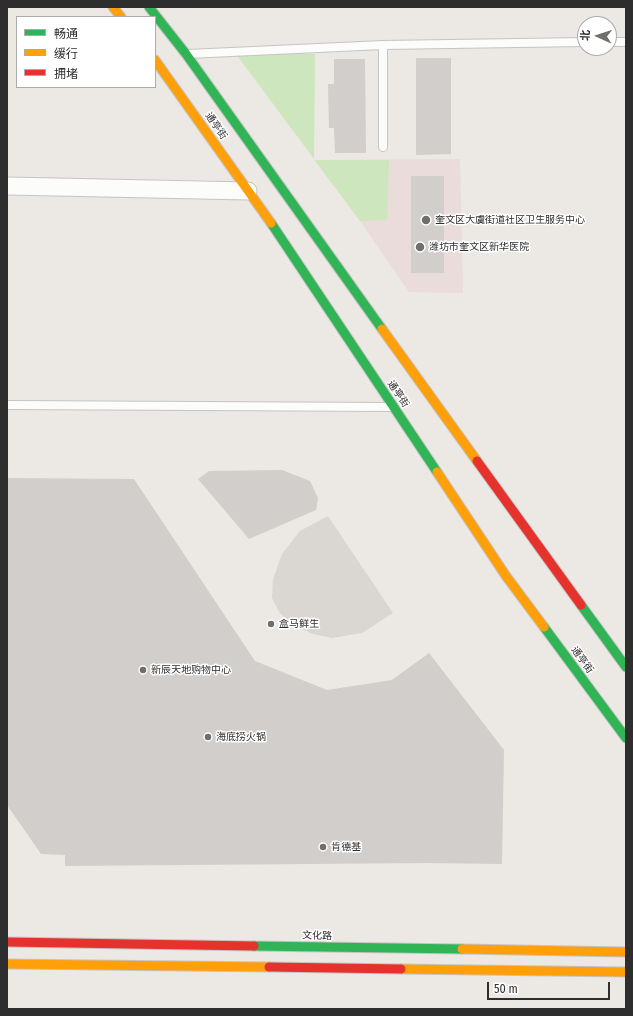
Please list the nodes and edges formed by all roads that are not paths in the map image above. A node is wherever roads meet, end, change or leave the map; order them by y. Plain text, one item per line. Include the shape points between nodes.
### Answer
1 (113, 7) edge
2 (149, 7) edge
3 (120, 16) edge
4 (577, 42) edge
5 (383, 45) junction
6 (186, 54) junction
7 (156, 61) edge
8 (383, 147) dead end
9 (7, 186) edge
10 (248, 191) junction
11 (7, 405) edge
12 (393, 407) junction
13 (626, 667) edge
14 (626, 738) edge
15 (7, 942) edge
16 (626, 952) edge
17 (7, 964) edge
18 (626, 972) edge

1 - 3 street
2 - 6 street, 通亭街
4 - 5 lane
5 - 6 lane
5 - 8 lane
6 - 13 street, 通亭街
7 - 10 street, 通亭街
9 - 10 street
10 - 12 street, 通亭街
11 - 12 lane
12 - 14 street, 通亭街 via 506,576
15 - 16 street, 文化路
17 - 18 street

